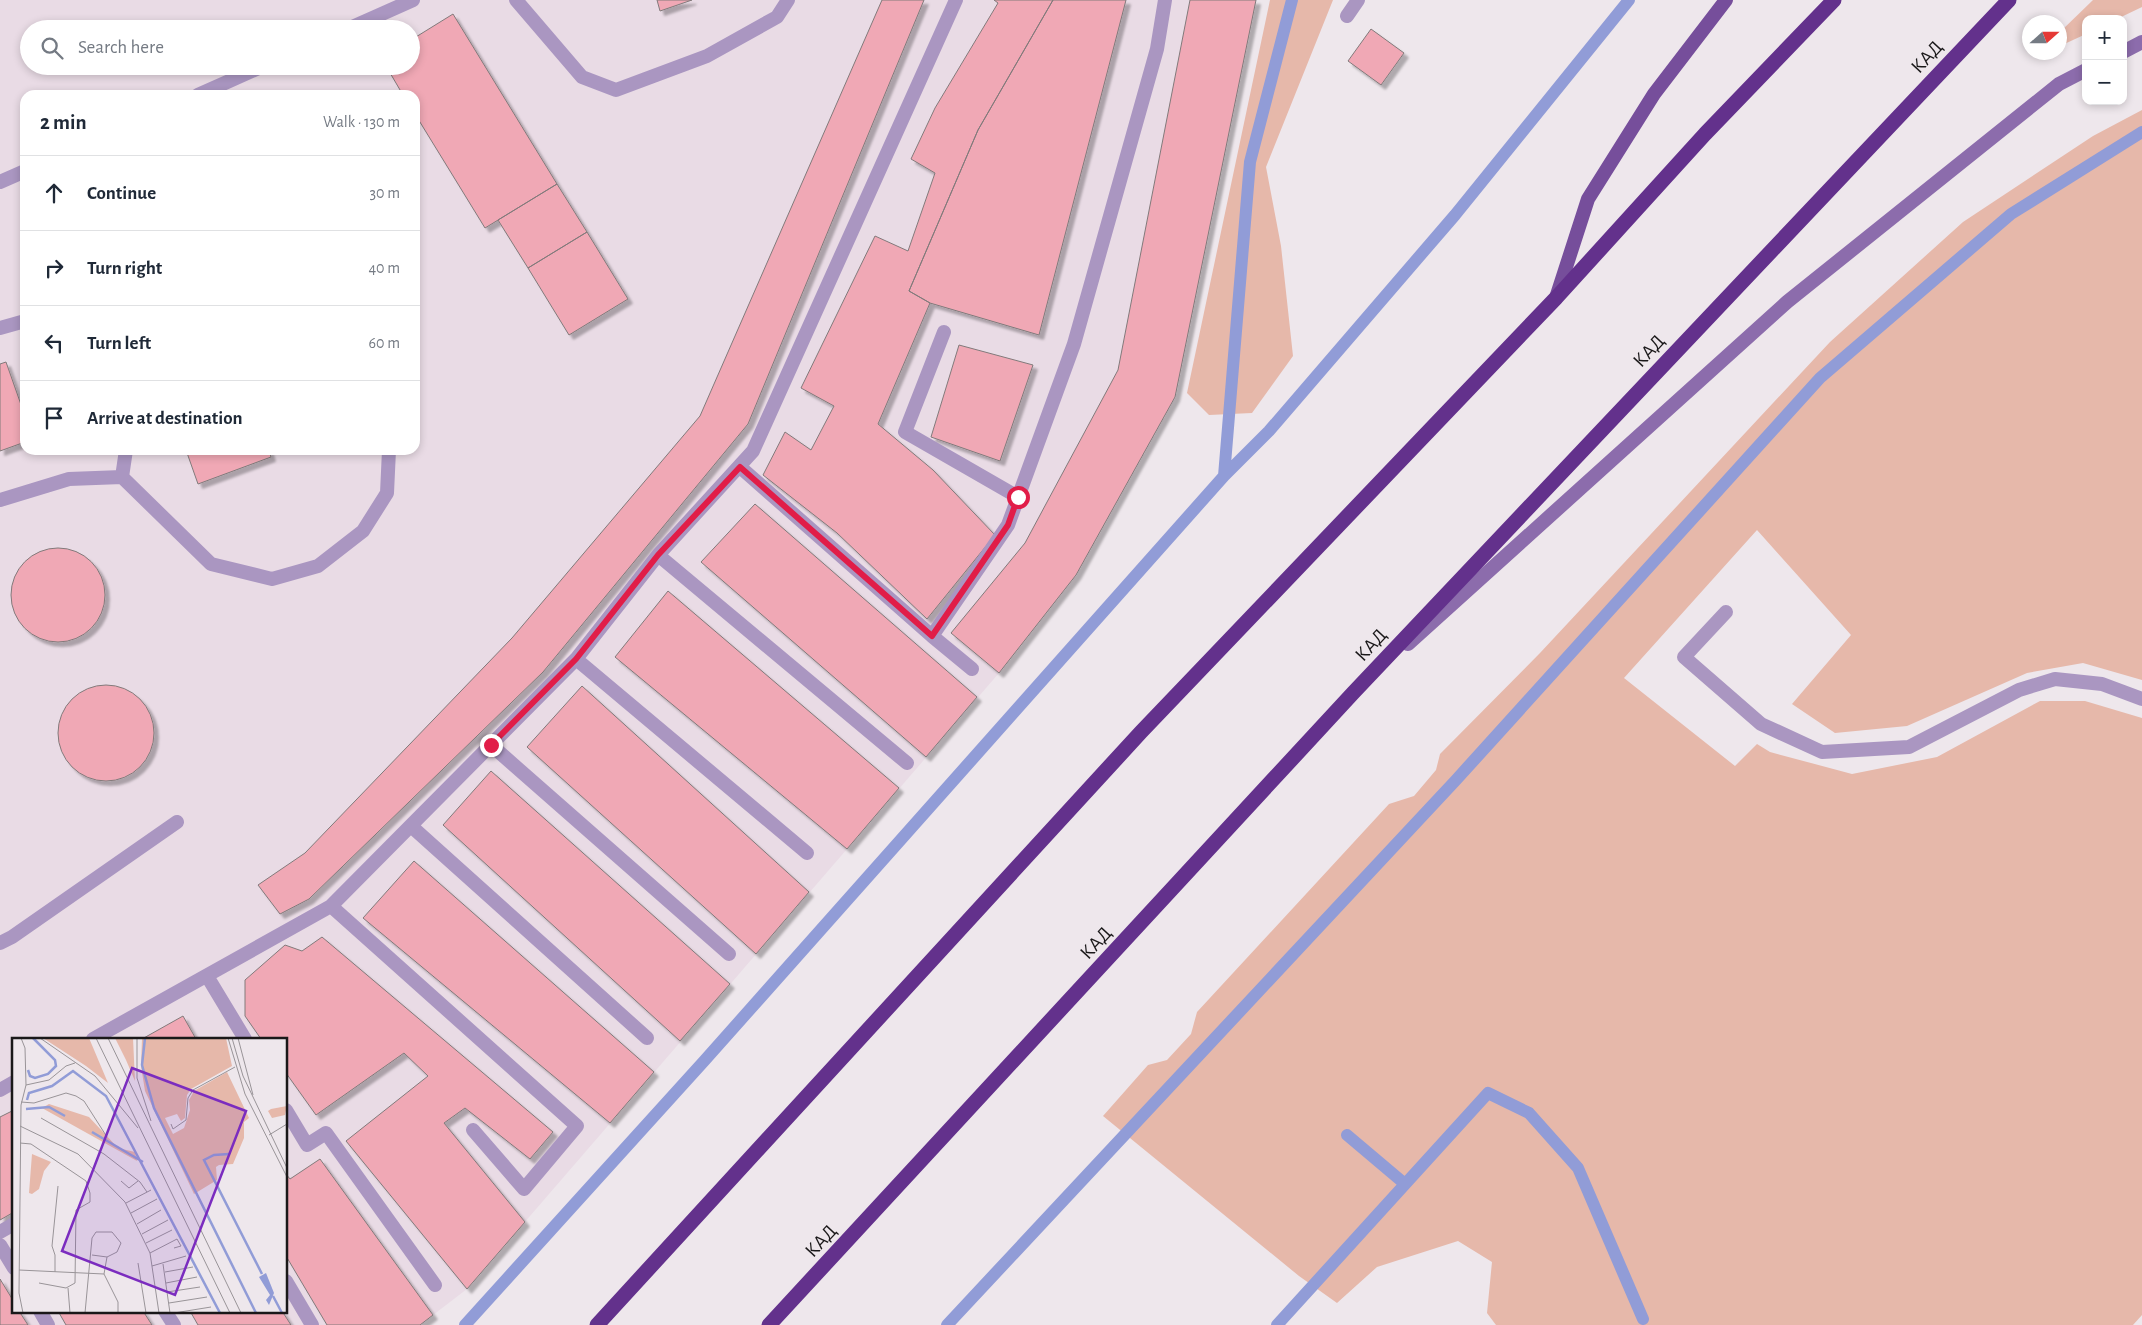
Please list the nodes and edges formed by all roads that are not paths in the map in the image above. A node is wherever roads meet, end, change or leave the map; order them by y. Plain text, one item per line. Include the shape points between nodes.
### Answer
1 (413, 0) edge
2 (516, 0) edge
3 (788, 0) edge
4 (956, 0) edge
5 (1165, 0) edge
6 (1358, 0) edge
7 (1726, 0) edge
8 (1834, 0) edge
9 (2009, 0) edge
10 (1347, 16) dead end
11 (368, 20) edge
12 (2142, 42) edge
13 (2127, 50) edge
14 (2082, 72) edge
15 (243, 75) edge
16 (209, 90) edge
17 (20, 173) edge
18 (0, 182) edge
19 (1556, 298) junction
20 (20, 322) edge
21 (0, 328) edge
22 (944, 332) dead end
23 (125, 455) edge
24 (390, 455) edge
25 (740, 467) junction
26 (122, 477) junction
27 (1018, 497) junction
28 (0, 500) edge
29 (658, 555) junction
30 (1726, 612) dead end
31 (932, 636) junction
32 (576, 659) junction
33 (972, 669) dead end
34 (1353, 693) junction
35 (2142, 699) edge
36 (491, 745) junction
37 (907, 763) dead end
38 (177, 822) dead end
39 (411, 826) junction
40 (807, 853) dead end
41 (331, 906) junction
42 (0, 943) edge
43 (729, 954) dead end
44 (207, 976) junction
45 (95, 1038) edge
46 (244, 1038) edge
47 (648, 1038) dead end
48 (12, 1083) edge
49 (0, 1090) edge
50 (288, 1113) edge
51 (473, 1130) dead end
52 (12, 1225) edge
53 (0, 1232) edge
54 (0, 1245) edge
55 (12, 1265) edge
56 (288, 1284) edge
57 (435, 1285) dead end
58 (41, 1312) edge
59 (166, 1312) edge
60 (48, 1325) edge
61 (174, 1325) edge
62 (312, 1325) edge
63 (598, 1325) edge
64 (769, 1325) edge

1 - 11 lane
2 - 3 lane via 582,77 616,90 707,56 777,17
4 - 25 lane via 753,451
5 - 27 lane via 1157,48 1074,344
6 - 10 lane
7 - 19 main road via 1654,94 1588,199
8 - 19 highway via 1705,134
9 - 34 highway, КАД
12 - 13 main road
14 - 34 main road via 2059,84 1787,302
15 - 16 lane
17 - 18 lane
19 - 63 highway via 1141,732
20 - 21 lane
22 - 27 lane via 905,432
23 - 26 lane
24 - 26 lane via 387,493 363,531 318,566 272,579 211,564
25 - 29 lane
25 - 31 lane
26 - 28 lane via 69,479
27 - 31 lane via 1008,525
29 - 32 lane
29 - 37 lane
30 - 35 lane via 1684,657 1761,724 1822,752 1909,746 2019,690 2055,680 2102,684
31 - 33 lane
32 - 36 lane
32 - 40 lane
34 - 64 highway, КАД
36 - 39 lane
36 - 43 lane
38 - 42 lane
39 - 41 lane
39 - 47 lane
41 - 44 lane
41 - 51 lane via 578,1126 524,1188
44 - 45 lane
44 - 46 lane
48 - 49 lane
50 - 57 lane via 307,1145 326,1133
52 - 53 lane
54 - 55 lane
56 - 62 lane
58 - 60 lane
59 - 61 lane

